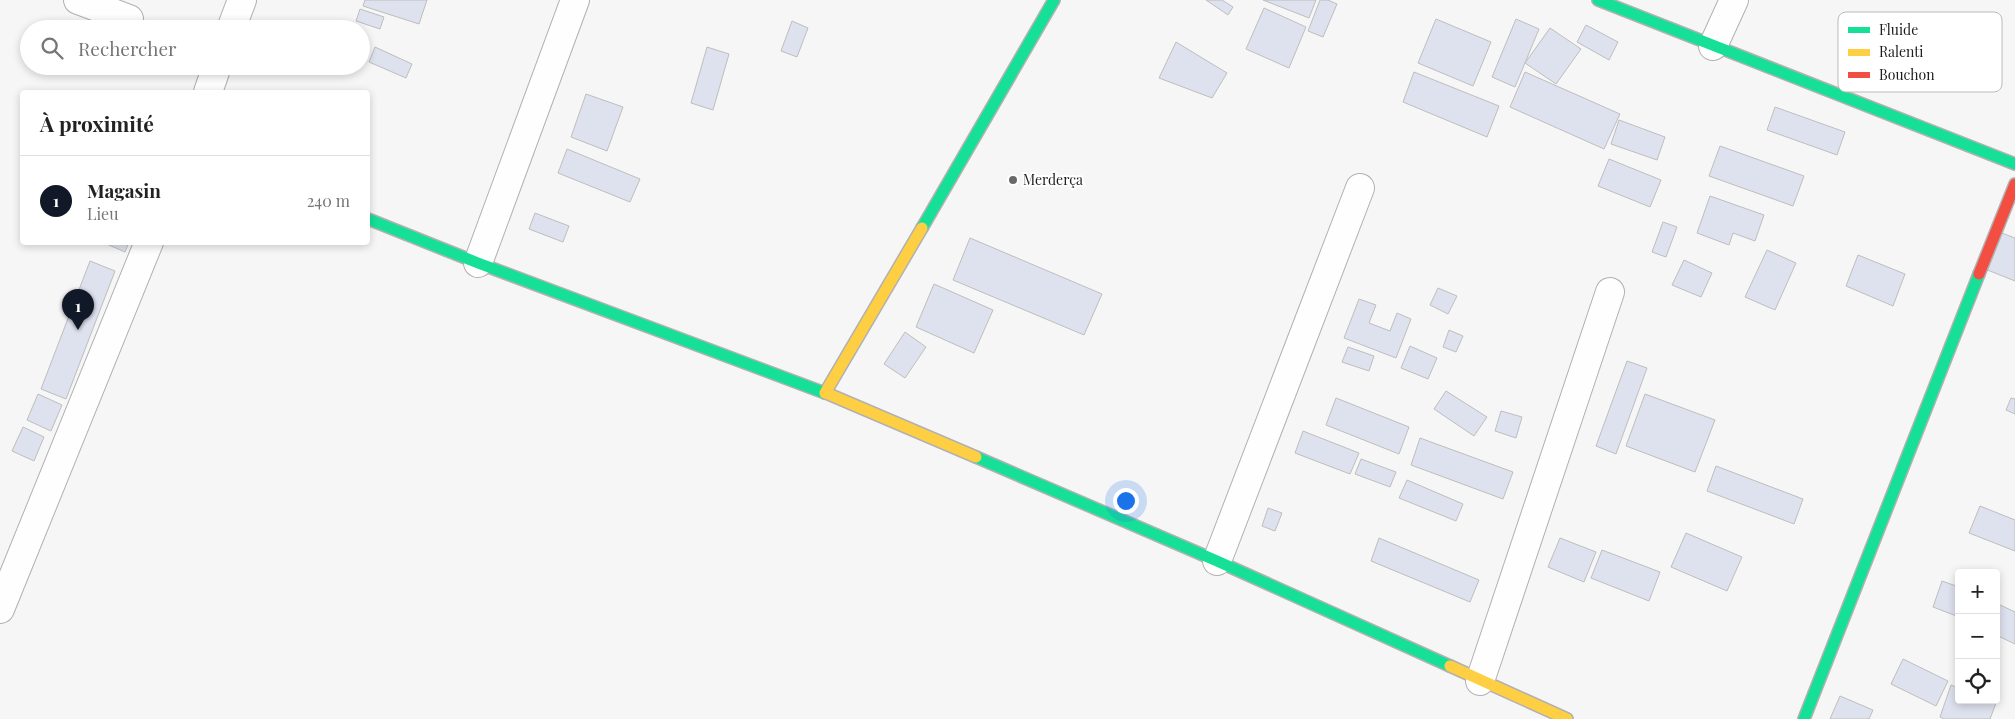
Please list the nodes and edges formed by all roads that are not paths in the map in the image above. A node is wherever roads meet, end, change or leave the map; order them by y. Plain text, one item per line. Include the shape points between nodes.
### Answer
1 (78, 0) edge
2 (242, 0) edge
3 (575, 0) edge
4 (1054, 0) edge
5 (1598, 0) edge
6 (1734, 0) edge
7 (129, 19) dead end
8 (235, 20) edge
9 (1713, 46) junction
10 (214, 75) edge
11 (209, 90) edge
12 (2015, 164) edge
13 (2015, 184) edge
14 (1360, 188) dead end
15 (370, 220) edge
16 (147, 245) edge
17 (478, 263) junction
18 (1610, 292) dead end
19 (826, 393) junction
20 (1217, 561) junction
21 (0, 609) edge
22 (1480, 681) junction
23 (1567, 719) edge
24 (1804, 719) edge

1 - 7 street
2 - 8 street
3 - 17 street
4 - 19 street
5 - 9 street
6 - 9 street
9 - 12 street
10 - 11 street
13 - 24 street
14 - 20 street
15 - 17 street
16 - 21 street
17 - 19 street
18 - 22 street
19 - 20 street
20 - 22 street
22 - 23 street

